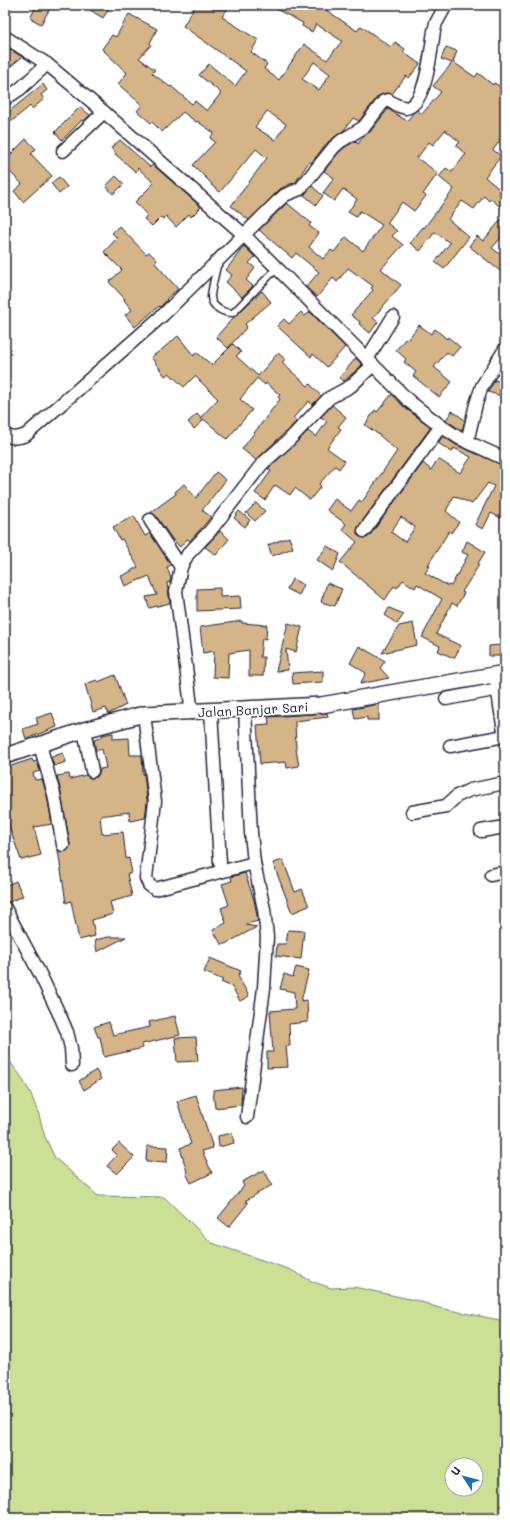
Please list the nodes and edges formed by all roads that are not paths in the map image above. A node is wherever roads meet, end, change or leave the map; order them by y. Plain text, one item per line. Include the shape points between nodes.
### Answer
1 (446, 5) edge
2 (5, 37) edge
3 (46, 64) junction
4 (5, 99) edge
5 (104, 112) junction
6 (63, 151) dead end
7 (243, 234) junction
8 (219, 259) junction
9 (277, 268) junction
10 (393, 317) dead end
11 (505, 349) edge
12 (370, 362) junction
13 (441, 426) junction
14 (5, 435) edge
15 (467, 442) junction
16 (505, 459) edge
17 (150, 520) dead end
18 (364, 531) dead end
19 (181, 567) junction
20 (501, 681) edge
21 (446, 699) dead end
22 (245, 709) junction
23 (211, 711) junction
24 (192, 713) junction
25 (144, 714) junction
26 (84, 730) junction
27 (505, 737) edge
28 (40, 745) junction
29 (450, 746) dead end
30 (5, 756) edge
31 (92, 771) dead end
32 (505, 783) edge
33 (412, 812) dead end
34 (505, 827) edge
35 (481, 831) dead end
36 (63, 845) dead end
37 (220, 863) dead end
38 (254, 863) junction
39 (505, 872) edge
40 (491, 874) dead end
41 (5, 908) edge
42 (72, 1065) dead end
43 (247, 1117) dead end

1 - 7 street via 436,23 425,85 413,105 406,108 396,106 388,100 384,101 364,127 334,147 300,188 276,202
2 - 3 street
3 - 4 street via 20,89
3 - 5 street
5 - 6 street
5 - 7 street
7 - 8 street
7 - 9 street
8 - 9 lane via 211,298 215,306 225,313 233,313
8 - 14 street via 164,314 26,435 19,438
9 - 12 street
10 - 12 street
11 - 15 street via 482,386
12 - 13 street via 410,402
12 - 19 street via 351,386 329,398 262,464 210,531 188,554
13 - 15 street
13 - 18 street
15 - 16 street
17 - 19 street
19 - 24 street via 176,591
20 - 21 street
20 - 22 street, Jalan Banjar Sari via 321,705
20 - 27 street
22 - 23 street, Jalan Banjar Sari
22 - 38 street
23 - 24 street, Jalan Banjar Sari
23 - 37 street
24 - 25 street, Jalan Banjar Sari
25 - 26 street, Jalan Banjar Sari
25 - 38 street via 155,801 146,878 149,885 155,889
26 - 28 street, Jalan Banjar Sari
26 - 31 street
27 - 29 street
28 - 30 street, Jalan Banjar Sari
28 - 36 street via 54,794
32 - 33 street via 470,790 457,796 446,806
34 - 35 street
38 - 43 street via 267,937 264,988
39 - 40 street
41 - 42 street via 67,1032

